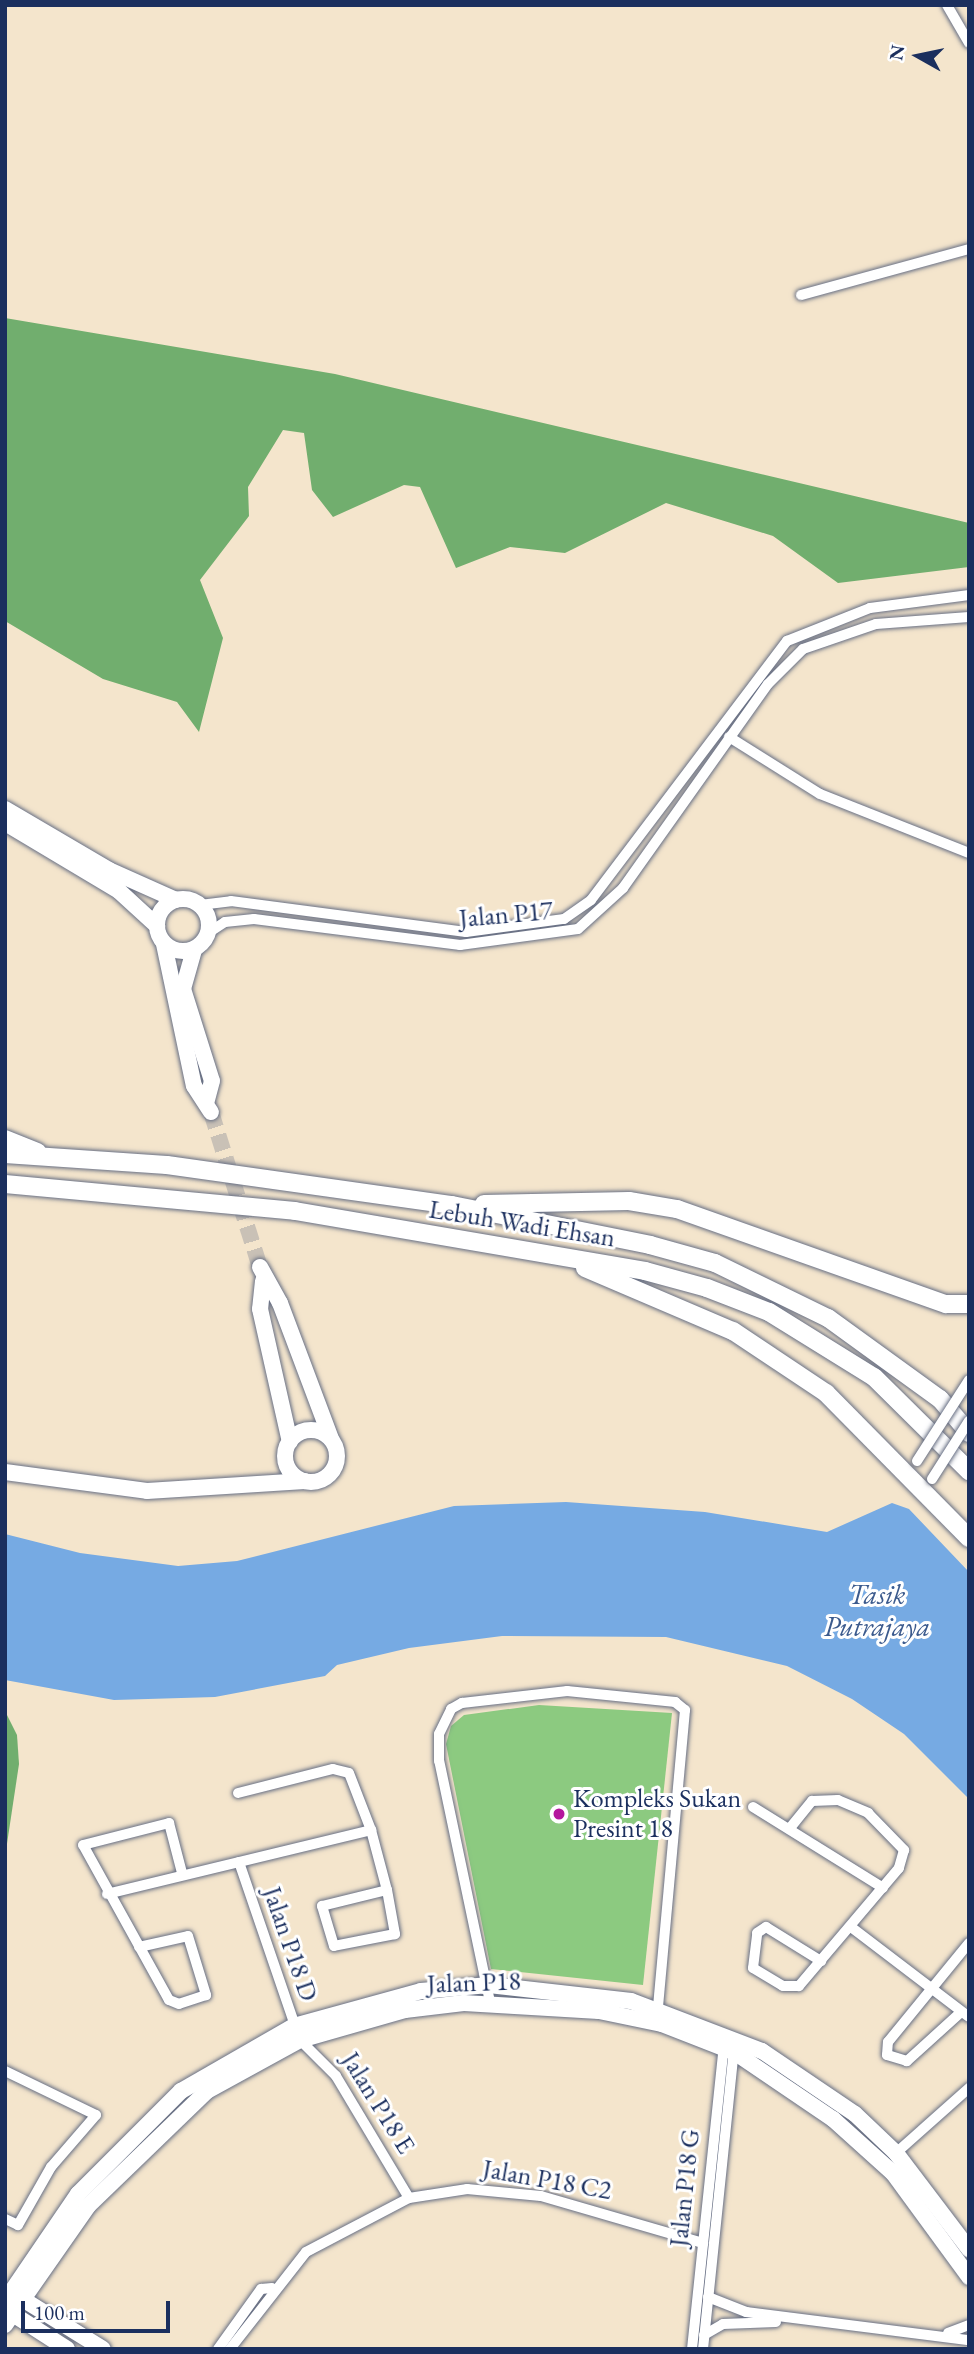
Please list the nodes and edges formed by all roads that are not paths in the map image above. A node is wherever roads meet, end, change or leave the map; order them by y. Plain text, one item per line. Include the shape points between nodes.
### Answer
1 (947, 5) edge
2 (969, 43) edge
3 (969, 249) edge
4 (801, 295) dead end
5 (969, 595) edge
6 (969, 617) edge
7 (792, 636) junction
8 (803, 649) junction
9 (729, 737) junction
10 (5, 809) edge
11 (5, 823) edge
12 (969, 853) edge
13 (176, 900) junction
14 (200, 905) junction
15 (157, 926) junction
16 (208, 933) junction
17 (164, 944) junction
18 (194, 950) junction
19 (5, 1139) edge
20 (41, 1153) junction
21 (5, 1154) edge
22 (5, 1184) edge
23 (452, 1205) junction
24 (538, 1251) junction
25 (969, 1304) edge
26 (969, 1380) edge
27 (969, 1421) edge
28 (969, 1433) edge
29 (331, 1439) junction
30 (288, 1449) junction
31 (969, 1471) edge
32 (5, 1472) edge
33 (907, 1475) junction
34 (305, 1481) junction
35 (271, 1484) junction
36 (924, 1493) junction
37 (969, 1538) edge
38 (238, 1793) dead end
39 (753, 1807) dead end
40 (790, 1828) junction
41 (371, 1830) junction
42 (239, 1862) junction
43 (182, 1873) junction
44 (883, 1888) junction
45 (387, 1890) junction
46 (107, 1894) junction
47 (851, 1927) junction
48 (969, 1943) edge
49 (139, 1947) junction
50 (821, 1961) junction
51 (489, 1985) junction
52 (927, 1991) junction
53 (490, 2002) junction
54 (658, 2008) junction
55 (965, 2015) edge
56 (297, 2033) junction
57 (729, 2042) junction
58 (5, 2071) edge
59 (969, 2088) edge
60 (896, 2153) junction
61 (409, 2198) junction
62 (5, 2219) edge
63 (703, 2243) junction
64 (969, 2249) edge
65 (969, 2277) edge
66 (272, 2288) junction
67 (708, 2297) junction
68 (10, 2304) edge
69 (817, 2323) junction
70 (969, 2325) edge
71 (948, 2333) junction
72 (704, 2335) junction
73 (969, 2340) edge
74 (67, 2349) edge
75 (103, 2349) edge
76 (218, 2349) edge
77 (230, 2349) edge
78 (692, 2349) edge
79 (703, 2349) edge

1 - 2 street
3 - 4 street
5 - 7 street, Jalan P17 via 870,608
6 - 8 street via 876,624
7 - 8 street
7 - 14 street, Jalan P17 via 761,667 592,900 564,919 466,932 231,901
8 - 9 street, Jalan P17
9 - 12 street via 820,794
9 - 16 street, Jalan P17 via 610,904 561,936 460,945 254,919 225,922
10 - 13 street via 109,870
11 - 15 street via 119,891
13 - 14 street
13 - 15 street via 162,910
14 - 16 street
15 - 17 street
16 - 18 street
17 - 18 street via 178,951
17 - 18 street via 194,1086 209,1106 212,1081 183,989
19 - 20 main road
20 - 21 main road, Lebuh Wadi Ehsan
20 - 23 main road, Lebuh Wadi Ehsan
22 - 24 main road, Lebuh Wadi Ehsan via 295,1211
23 - 25 main road via 629,1201 677,1209 946,1304
23 - 28 main road, Lebuh Wadi Ehsan via 650,1245 764,1285 828,1318 940,1399
24 - 31 main road, Lebuh Wadi Ehsan via 645,1271 769,1312 874,1377
24 - 33 main road via 733,1331 826,1394
26 - 33 street, bridge
27 - 36 street, bridge
29 - 30 street via 310,1430
29 - 30 street via 280,1303 261,1274 260,1309
29 - 34 street via 335,1466 325,1478
30 - 34 street via 293,1474
30 - 35 street
32 - 35 street via 147,1491
33 - 36 main road
34 - 35 street
36 - 37 main road
38 - 41 street via 340,1769 353,1777
39 - 40 street
40 - 44 street
40 - 44 street via 816,1800 852,1803 868,1813 904,1850
41 - 42 street
41 - 45 street
42 - 43 street
42 - 56 street, Jalan P18 D
43 - 46 street
43 - 46 street via 169,1823 90,1839 83,1851
44 - 47 street
45 - 45 street via 396,1934 337,1949 322,1906
46 - 49 street
47 - 50 street
47 - 52 street
48 - 52 street
49 - 49 street via 188,1936 206,1995 172,2004
50 - 50 street via 800,1986 783,1986 753,1968 755,1937 766,1927
51 - 53 street
51 - 54 street, Jalan P18
51 - 54 street via 437,1748 451,1709 476,1699 568,1691 675,1702 686,1719
51 - 56 street, Jalan P18 via 421,1991
52 - 55 street
52 - 55 street via 888,2042 894,2062 907,2061
53 - 56 street, Jalan P18 via 405,2010
53 - 57 street, Jalan P18 via 600,2011
54 - 57 street, Jalan P18
56 - 61 street, Jalan P18 E via 336,2076
56 - 68 street, Jalan P18 via 207,2091 126,2163
57 - 60 street, Jalan P18 via 823,2090
57 - 63 street, Jalan P18 G
57 - 65 street, Jalan P18 via 833,2119 893,2173
57 - 67 street, Jalan P18 G
58 - 62 street via 96,2115 51,2168 18,2225
59 - 60 street
60 - 64 street, Jalan P18
61 - 63 street, Jalan P18 C2 via 467,2189 541,2196
61 - 66 street, Jalan P18 C2 via 324,2240
63 - 78 street, Jalan P18 G
66 - 76 street via 261,2289
66 - 77 street, Jalan P18 C2
67 - 69 street via 725,2307
67 - 72 street, Jalan P18 G
68 - 74 street
68 - 75 street
69 - 71 street
69 - 72 street via 723,2324
70 - 71 street
71 - 73 street
72 - 79 street, Jalan P18 G

